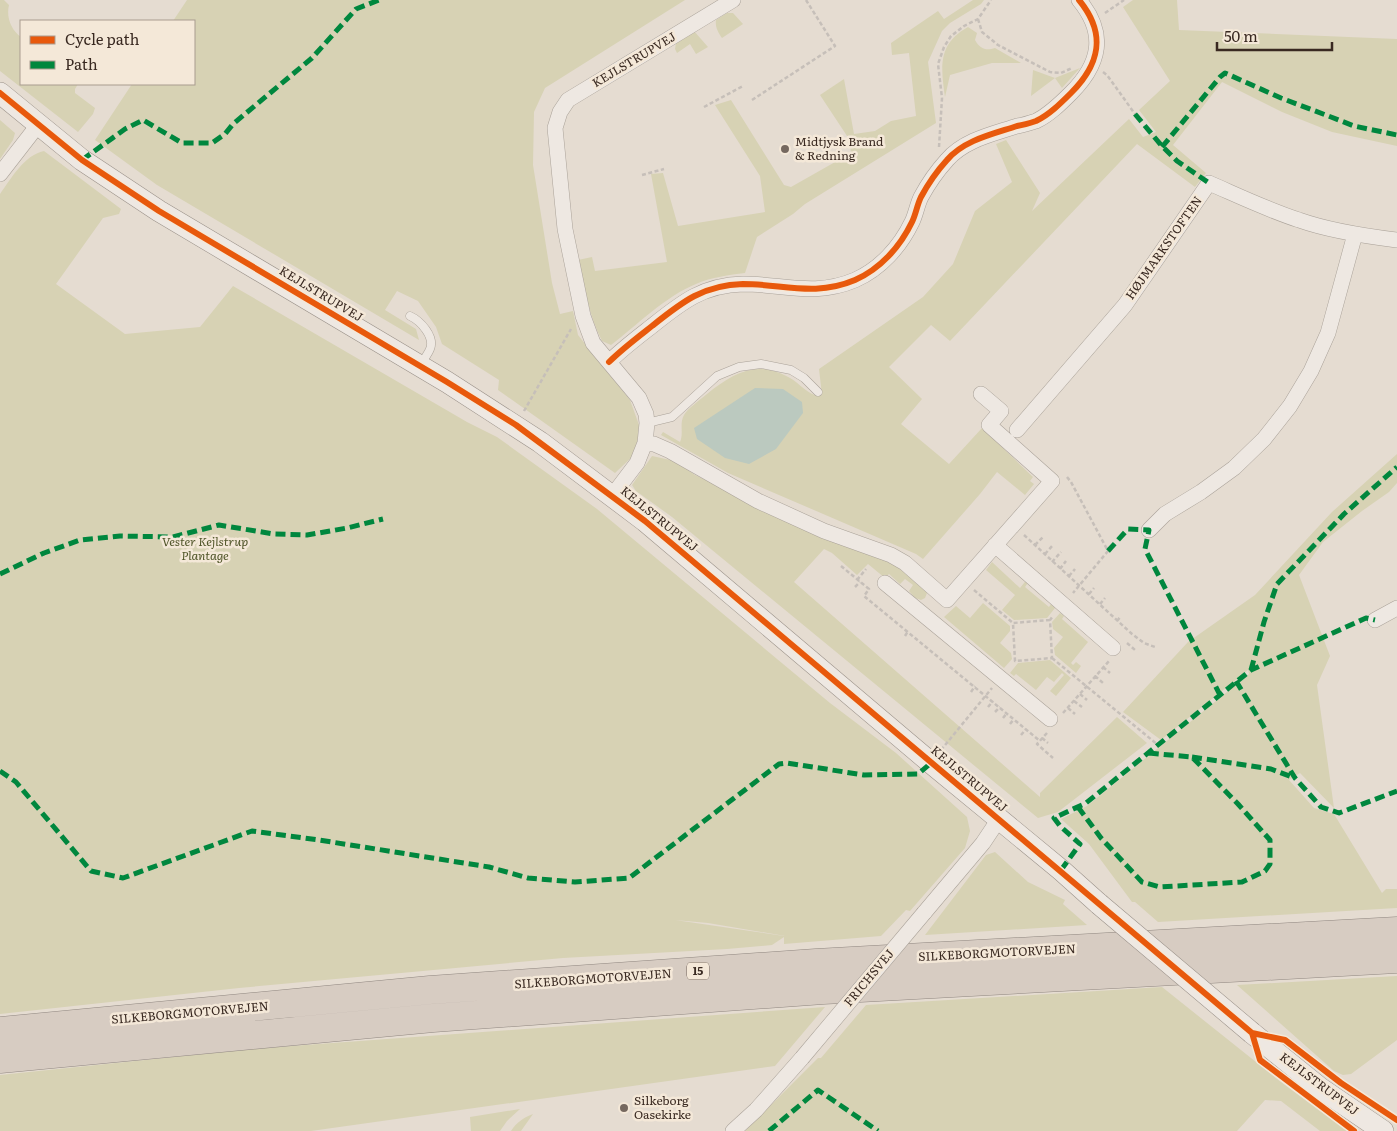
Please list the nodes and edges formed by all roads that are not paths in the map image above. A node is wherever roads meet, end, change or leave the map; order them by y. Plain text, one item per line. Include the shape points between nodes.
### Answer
1 (733, 0) edge
2 (1079, 0) edge
3 (0, 93) edge
4 (38, 125) junction
5 (0, 174) edge
6 (1355, 234) junction
7 (1397, 240) edge
8 (410, 316) dead end
9 (609, 362) junction
10 (420, 365) junction
11 (818, 392) dead end
12 (981, 394) dead end
13 (647, 423) junction
14 (1017, 430) dead end
15 (646, 443) junction
16 (612, 496) junction
17 (1149, 530) dead end
18 (995, 545) junction
19 (885, 584) dead end
20 (940, 594) junction
21 (1397, 608) edge
22 (925, 616) junction
23 (1375, 620) dead end
24 (1116, 650) road end
25 (1053, 723) road end
26 (999, 819) junction
27 (1397, 931) edge
28 (1397, 959) edge
29 (0, 1031) edge
30 (0, 1059) edge
31 (733, 1131) edge
32 (1382, 1131) edge

1 - 9 street, KEJLSTRUPVEJ via 568,100 560,112 555,128 564,229 583,316 593,343
2 - 9 street via 1093,21 1097,48 1084,80 1061,103 1036,121 973,140 946,160 921,198 913,222 899,245 881,264 856,280 834,288 814,290 744,284 704,291 680,303
3 - 4 street, KEJLSTRUPVEJ
4 - 5 street
4 - 10 street, KEJLSTRUPVEJ via 82,160 159,211
6 - 7 street, HØJMARKSTOFTEN
6 - 14 street, HØJMARKSTOFTEN via 1300,221 1209,183 1125,305
6 - 17 street via 1328,333 1290,406 1264,439 1234,468 1165,514
8 - 10 lane via 423,326 431,342
9 - 13 street, KEJLSTRUPVEJ via 639,398
10 - 16 street, KEJLSTRUPVEJ via 516,425
11 - 13 lane via 791,370 762,364 739,367 717,376 672,417
12 - 18 street via 1001,411 988,425 1052,480
13 - 15 street, KEJLSTRUPVEJ
15 - 16 street, KEJLSTRUPVEJ via 637,463
15 - 20 street via 670,451 758,501 824,531 891,555
16 - 26 street, KEJLSTRUPVEJ via 646,521
18 - 20 street via 947,600
18 - 24 street
19 - 22 street
20 - 22 street
21 - 23 street
22 - 25 street
26 - 31 street, FRICHSVEJ, bridge via 983,843 802,1058
26 - 32 street, KEJLSTRUPVEJ, bridge via 1252,1033 1320,1088
27 - 29 highway, SILKEBORGMOTORVEJEN / 15 via 806,963 430,990
28 - 30 highway, 15 via 813,990 433,1018

